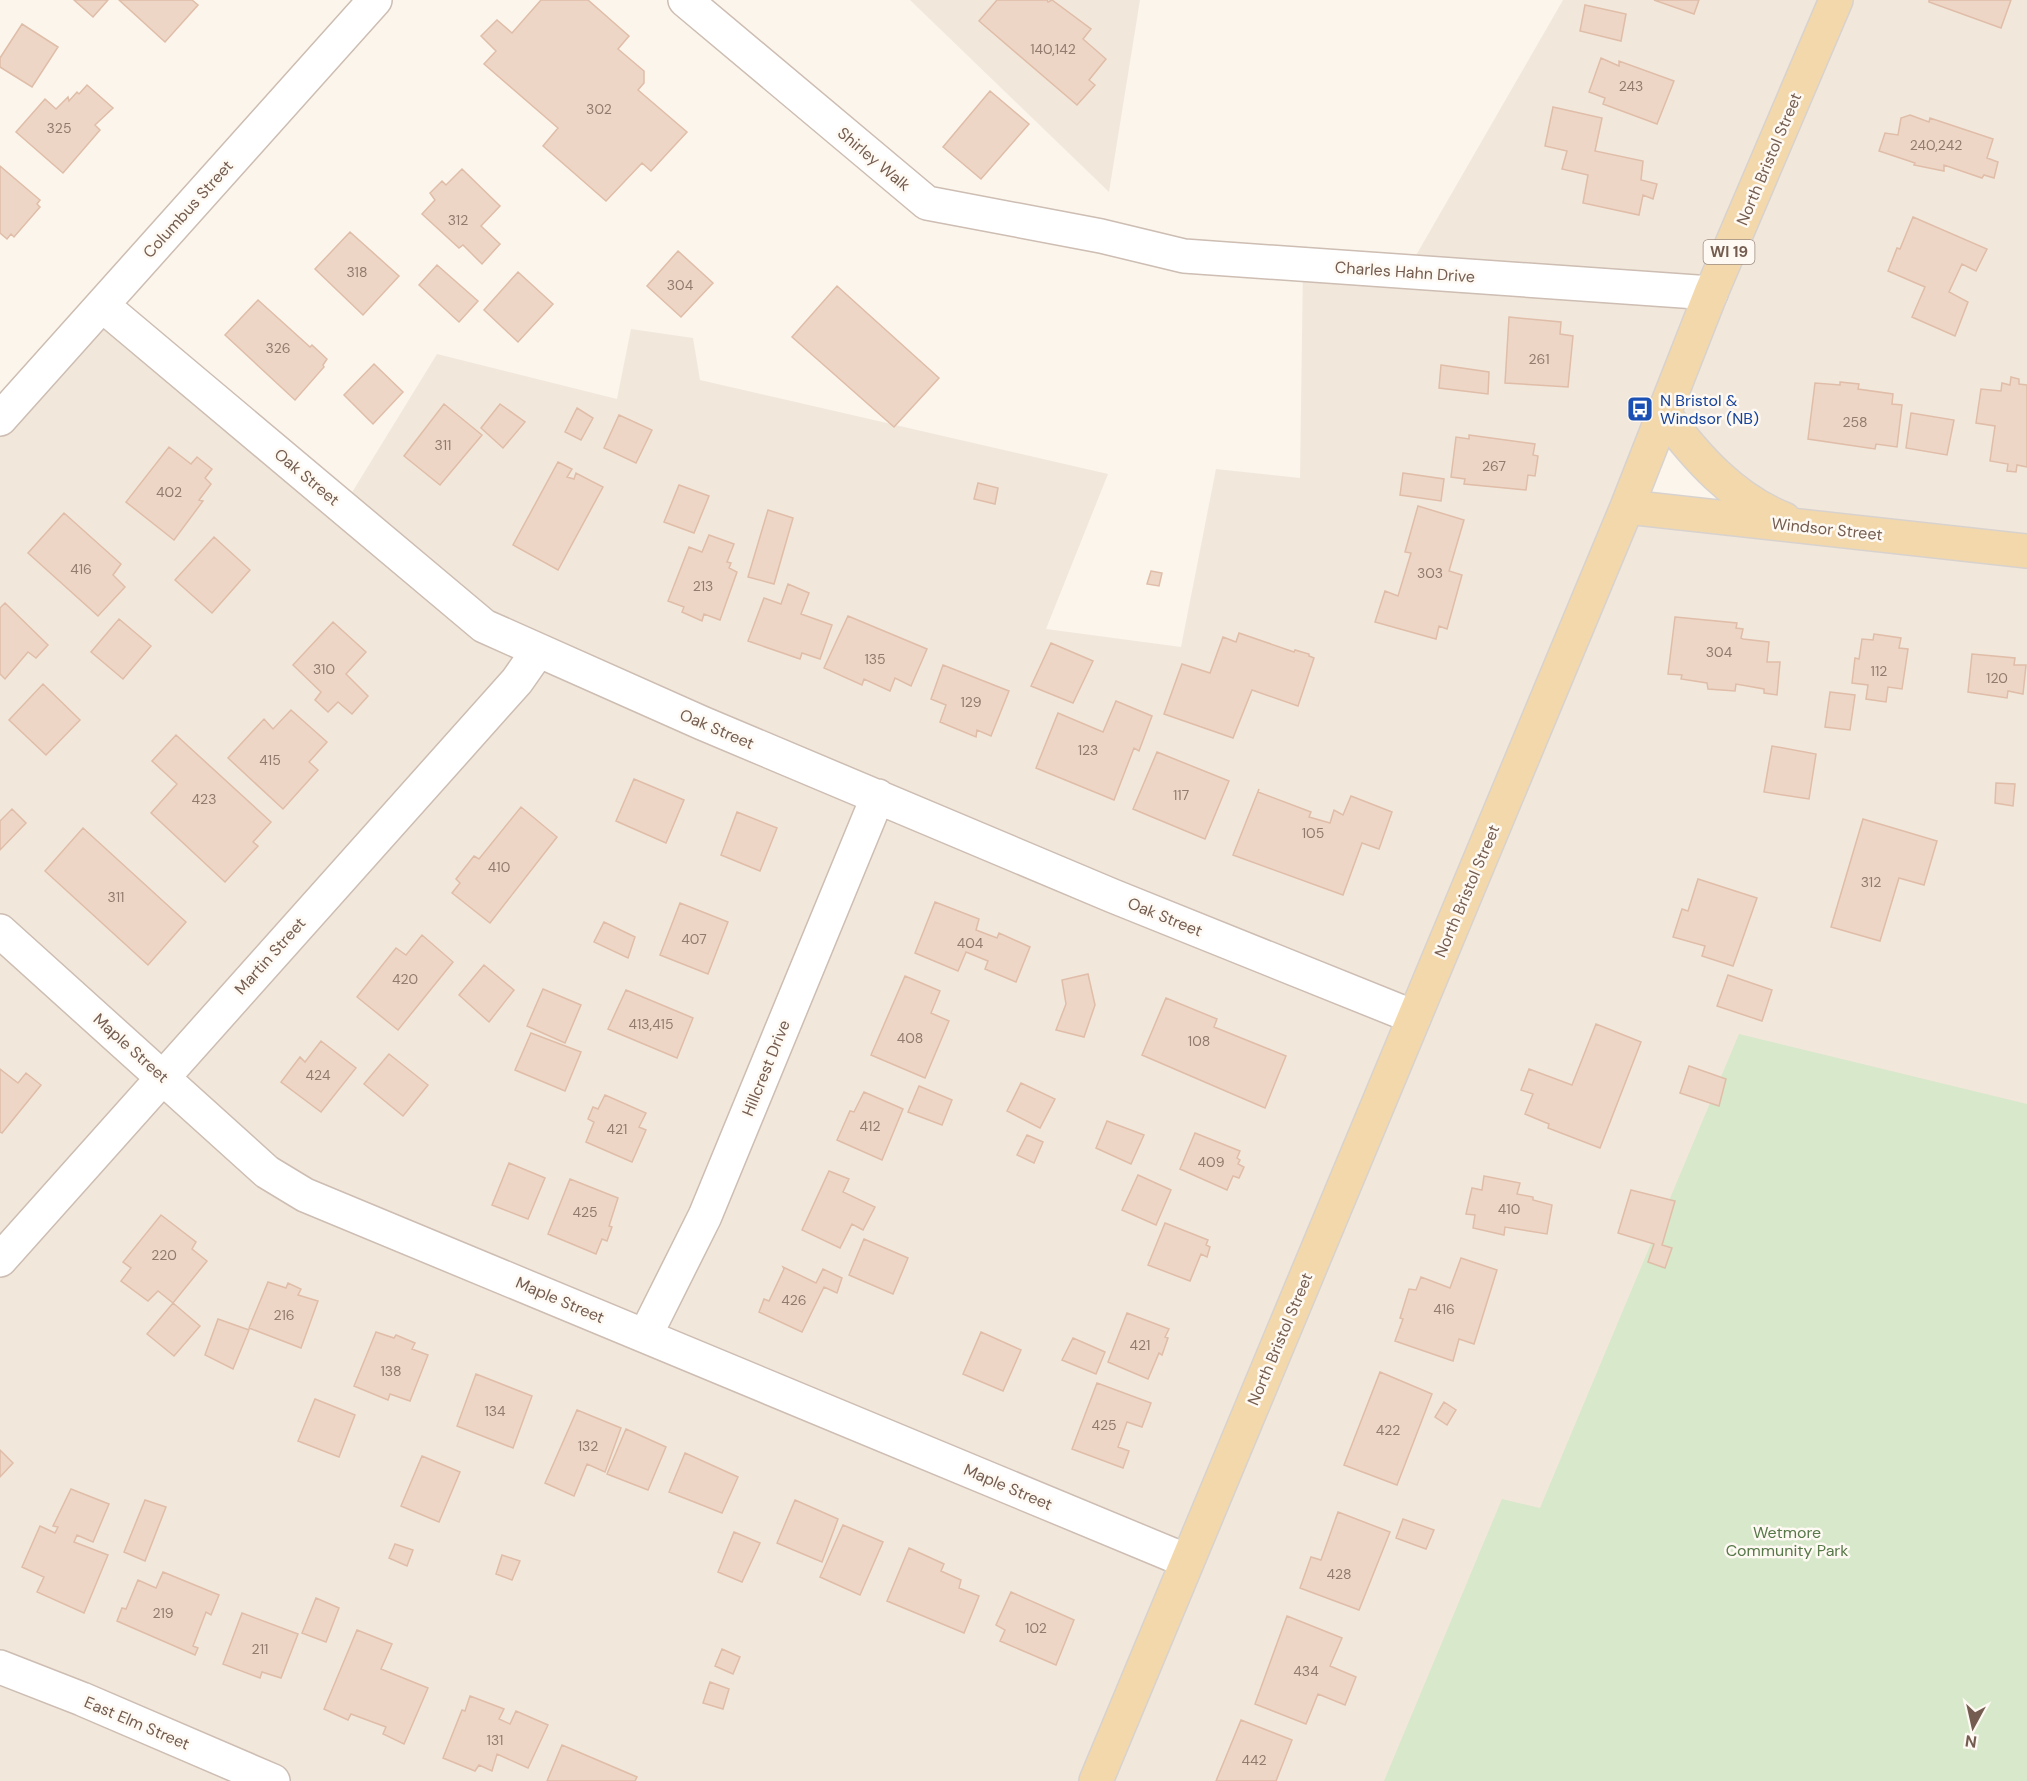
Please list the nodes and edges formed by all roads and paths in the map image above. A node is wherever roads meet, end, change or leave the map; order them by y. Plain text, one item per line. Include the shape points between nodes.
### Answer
1 (375, 0) edge
2 (685, 0) edge
3 (1836, 0) edge
4 (1101, 236) joint
5 (1711, 293) junction
6 (102, 305) junction
7 (1664, 414) junction
8 (0, 419) edge
9 (1628, 507) junction
10 (1806, 526) junction
11 (2027, 551) edge
12 (538, 651) junction
13 (878, 796) junction
14 (0, 931) edge
15 (1414, 1017) junction
16 (162, 1077) junction
17 (0, 1260) edge
18 (645, 1336) junction
19 (1187, 1562) junction
20 (0, 1668) edge
21 (273, 1781) edge
22 (1096, 1781) edge

1 - 6 street, Columbus Street
2 - 4 street, Shirley Walk via 927,203
3 - 5 main road, North Bristol Street / WI 19
4 - 5 street, Charles Hahn Drive via 1184,256
5 - 7 main road, North Bristol Street / WI 19
6 - 8 street, Columbus Street
6 - 12 street, Oak Street via 484,626
7 - 9 main road, North Bristol Street / WI 19
7 - 10 main road via 1710,471 1765,512
9 - 10 main road, Windsor Street
9 - 15 main road, North Bristol Street
10 - 11 main road, Windsor Street
12 - 13 street, Oak Street
12 - 16 street, Martin Street via 517,681
13 - 15 street, Oak Street
13 - 18 street, Hillcrest Drive via 705,1216
14 - 16 street, Maple Street
15 - 19 main road, North Bristol Street
16 - 17 street, Martin Street
16 - 18 street, Maple Street via 267,1172 305,1195
18 - 19 street, Maple Street
19 - 22 main road, North Bristol Street
20 - 21 street, East Elm Street

